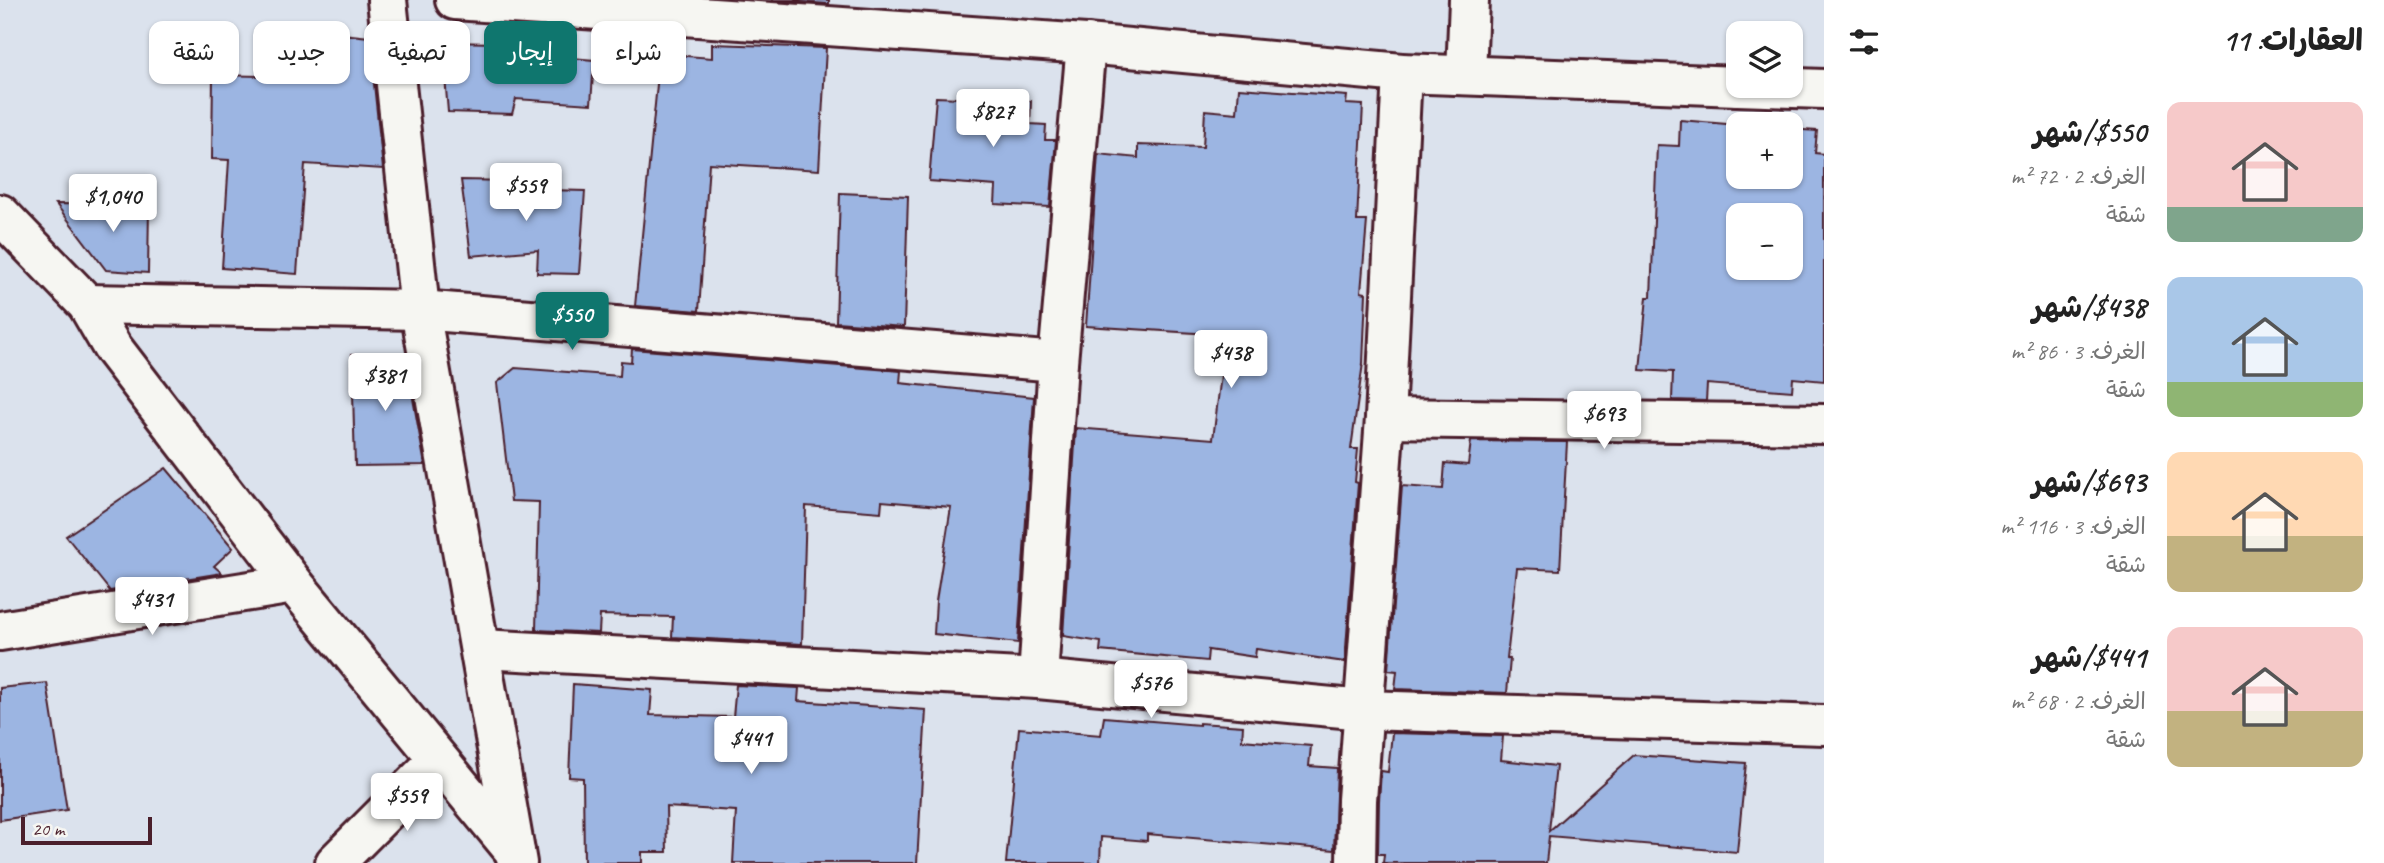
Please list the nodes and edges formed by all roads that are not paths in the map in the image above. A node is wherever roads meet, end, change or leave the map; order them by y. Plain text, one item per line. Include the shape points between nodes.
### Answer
1 (387, 0) edge
2 (455, 0) edge
3 (1469, 0) edge
4 (698, 7) edge
5 (1086, 44) junction
6 (1402, 73) junction
7 (1466, 75) junction
8 (1726, 86) edge
9 (1803, 88) edge
10 (1824, 89) edge
11 (0, 214) edge
12 (87, 304) junction
13 (420, 310) junction
14 (1058, 362) junction
15 (1385, 418) junction
16 (1824, 425) edge
17 (294, 584) junction
18 (0, 631) edge
19 (481, 649) junction
20 (1038, 679) junction
21 (1364, 710) junction
22 (1824, 725) edge
23 (438, 760) junction
24 (520, 859) edge
25 (335, 863) edge
26 (1356, 863) edge

1 - 13 street
2 - 4 street
3 - 7 street
4 - 5 street
5 - 6 street
5 - 14 street
6 - 7 street
6 - 15 street
7 - 8 street
9 - 10 street
11 - 12 street
12 - 13 street
12 - 17 street via 112,347
13 - 14 street
13 - 19 street
14 - 20 street
15 - 16 street
15 - 21 street
17 - 18 street
17 - 23 street
19 - 20 street
19 - 24 street
20 - 21 street
21 - 22 street
21 - 26 street
23 - 24 street
23 - 25 street

